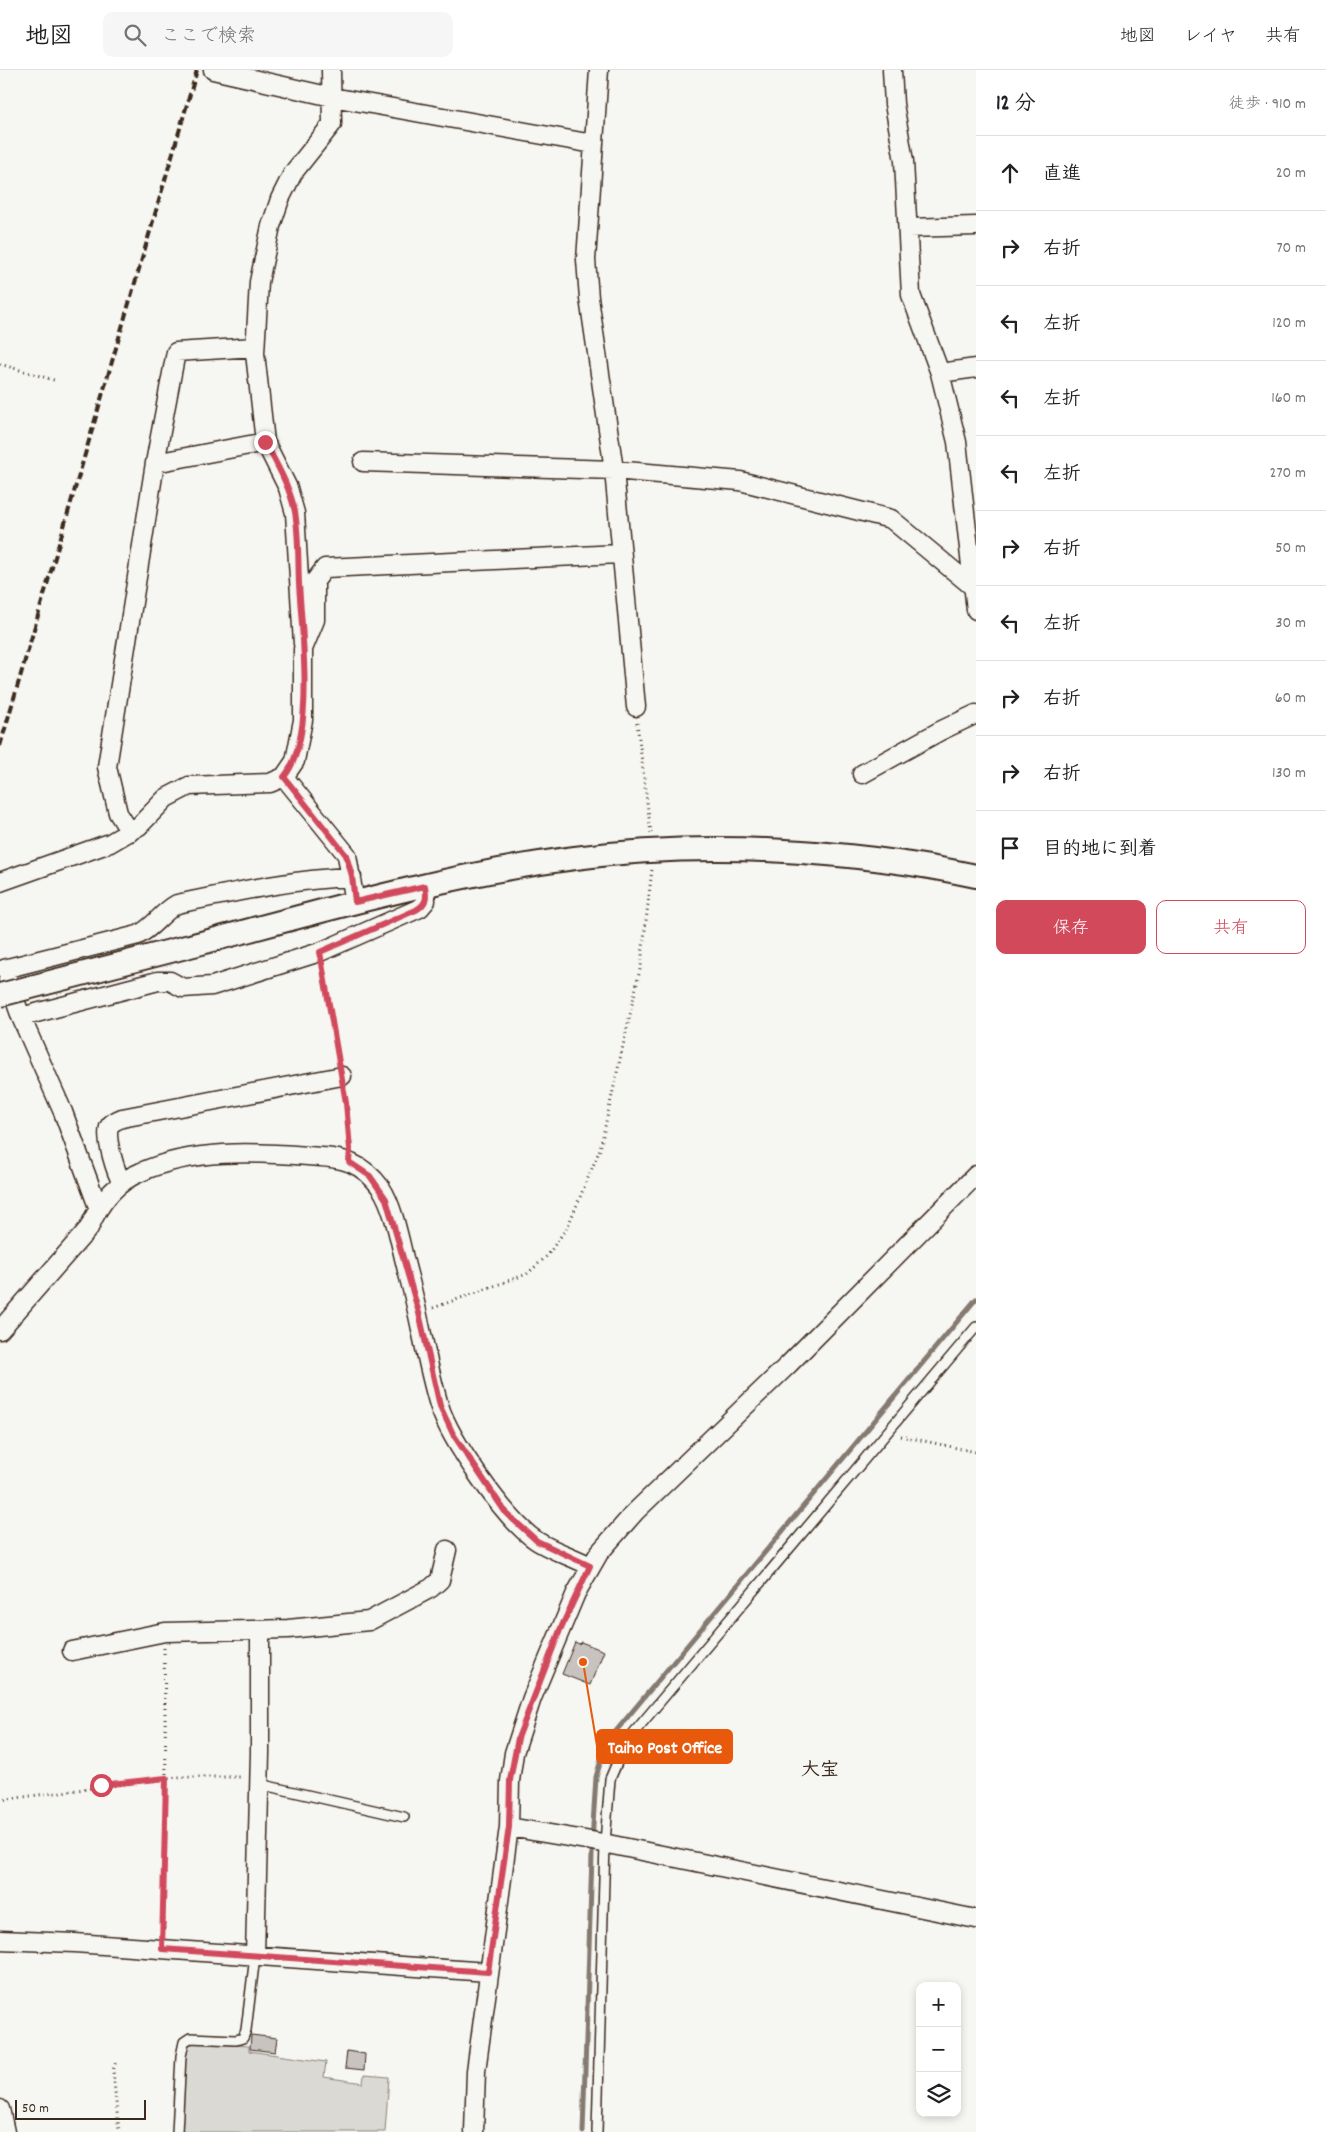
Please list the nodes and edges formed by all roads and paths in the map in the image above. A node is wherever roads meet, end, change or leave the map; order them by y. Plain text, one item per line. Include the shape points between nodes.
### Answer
1 (213, 70) edge
2 (331, 70) edge
3 (598, 70) edge
4 (892, 70) edge
5 (332, 96) junction
6 (593, 144) junction
7 (976, 226) edge
8 (908, 228) junction
9 (255, 347) junction
10 (0, 364) edge
11 (976, 368) edge
12 (940, 373) junction
13 (57, 382) dead end
14 (265, 442) junction
15 (363, 462) dead end
16 (155, 463) junction
17 (614, 470) junction
18 (972, 533) edge
19 (620, 554) junction
20 (325, 568) junction
21 (298, 570) junction
22 (972, 586) junction
23 (976, 610) edge
24 (303, 649) junction
25 (636, 706) joint
26 (976, 714) edge
27 (862, 774) dead end
28 (284, 777) junction
29 (130, 832) junction
30 (654, 852) junction
31 (352, 876) junction
32 (976, 876) edge
33 (0, 882) edge
34 (425, 886) junction
35 (355, 902) junction
36 (320, 952) junction
37 (2, 965) edge
38 (0, 995) edge
39 (21, 1017) junction
40 (342, 1076) junction
41 (349, 1162) junction
42 (976, 1174) edge
43 (122, 1183) junction
44 (98, 1207) junction
45 (419, 1313) junction
46 (976, 1328) edge
47 (0, 1330) edge
48 (888, 1433) junction
49 (976, 1452) edge
50 (447, 1550) dead end
51 (590, 1566) junction
52 (260, 1630) junction
53 (162, 1632) junction
54 (72, 1651) dead end
55 (166, 1778) junction
56 (260, 1781) junction
57 (0, 1800) edge
58 (404, 1816) dead end
59 (509, 1827) junction
60 (604, 1843) junction
61 (976, 1919) edge
62 (0, 1940) edge
63 (162, 1949) junction
64 (254, 1956) junction
65 (488, 1972) junction
66 (115, 2063) dead end
67 (0, 2109) edge
68 (4, 2132) edge
69 (119, 2132) edge
70 (177, 2132) edge
71 (474, 2132) edge
72 (597, 2132) edge

1 - 5 street
2 - 5 street
3 - 6 street
4 - 8 street via 904,161
5 - 6 street
5 - 9 street via 332,124 293,174 271,226 260,282
6 - 17 street via 586,260
7 - 8 street
8 - 12 street via 911,295
9 - 14 street
9 - 16 street via 176,352
10 - 13 path
11 - 12 street
12 - 18 street via 957,442
14 - 16 street
14 - 21 street via 293,505
15 - 17 street
16 - 29 street via 107,767 118,813
17 - 19 street
17 - 22 street via 740,481 891,519
18 - 22 street
19 - 20 street
19 - 25 street
20 - 21 street
20 - 24 street via 315,581 315,620
21 - 24 street
22 - 23 street
24 - 28 street via 303,720 295,761
25 - 30 path
26 - 27 street
28 - 29 street via 270,783 189,786 166,798
28 - 31 street via 346,855
29 - 33 street via 110,844
30 - 32 street via 730,850 812,854 871,859
30 - 34 street via 576,858
30 - 45 path via 641,966 600,1149 568,1226 547,1256 527,1274
31 - 35 street
31 - 37 street via 257,887 178,904 168,909 150,929 138,935
34 - 35 street
34 - 36 street via 426,901 420,908
35 - 38 street, bridge
36 - 39 street via 212,986 183,988 170,981 158,981
36 - 40 path
37 - 39 street
39 - 44 street via 63,1112
40 - 41 path via 349,1127
40 - 43 street via 152,1112 112,1123 109,1130 114,1163
41 - 43 street via 288,1154 221,1154 161,1164
41 - 45 street via 370,1176 386,1199
42 - 51 street via 788,1364 635,1512 606,1542
43 - 44 street
44 - 47 street via 88,1228
45 - 51 street via 440,1406 480,1478 506,1513 537,1541
46 - 48 lane
48 - 49 path
48 - 60 lane via 626,1742 610,1779
50 - 52 street via 440,1580 369,1621
51 - 59 street via 560,1630 518,1738 510,1780
52 - 53 street
52 - 56 street
53 - 54 street
53 - 55 path
55 - 56 path via 209,1776
55 - 57 path
55 - 63 path
56 - 58 lane
56 - 64 street
59 - 60 street
59 - 65 street
60 - 61 street
60 - 72 lane
62 - 63 street
63 - 64 street
64 - 65 street
64 - 70 lane via 243,2038 190,2038 184,2042
65 - 71 street via 476,2071
66 - 69 path
67 - 68 street

